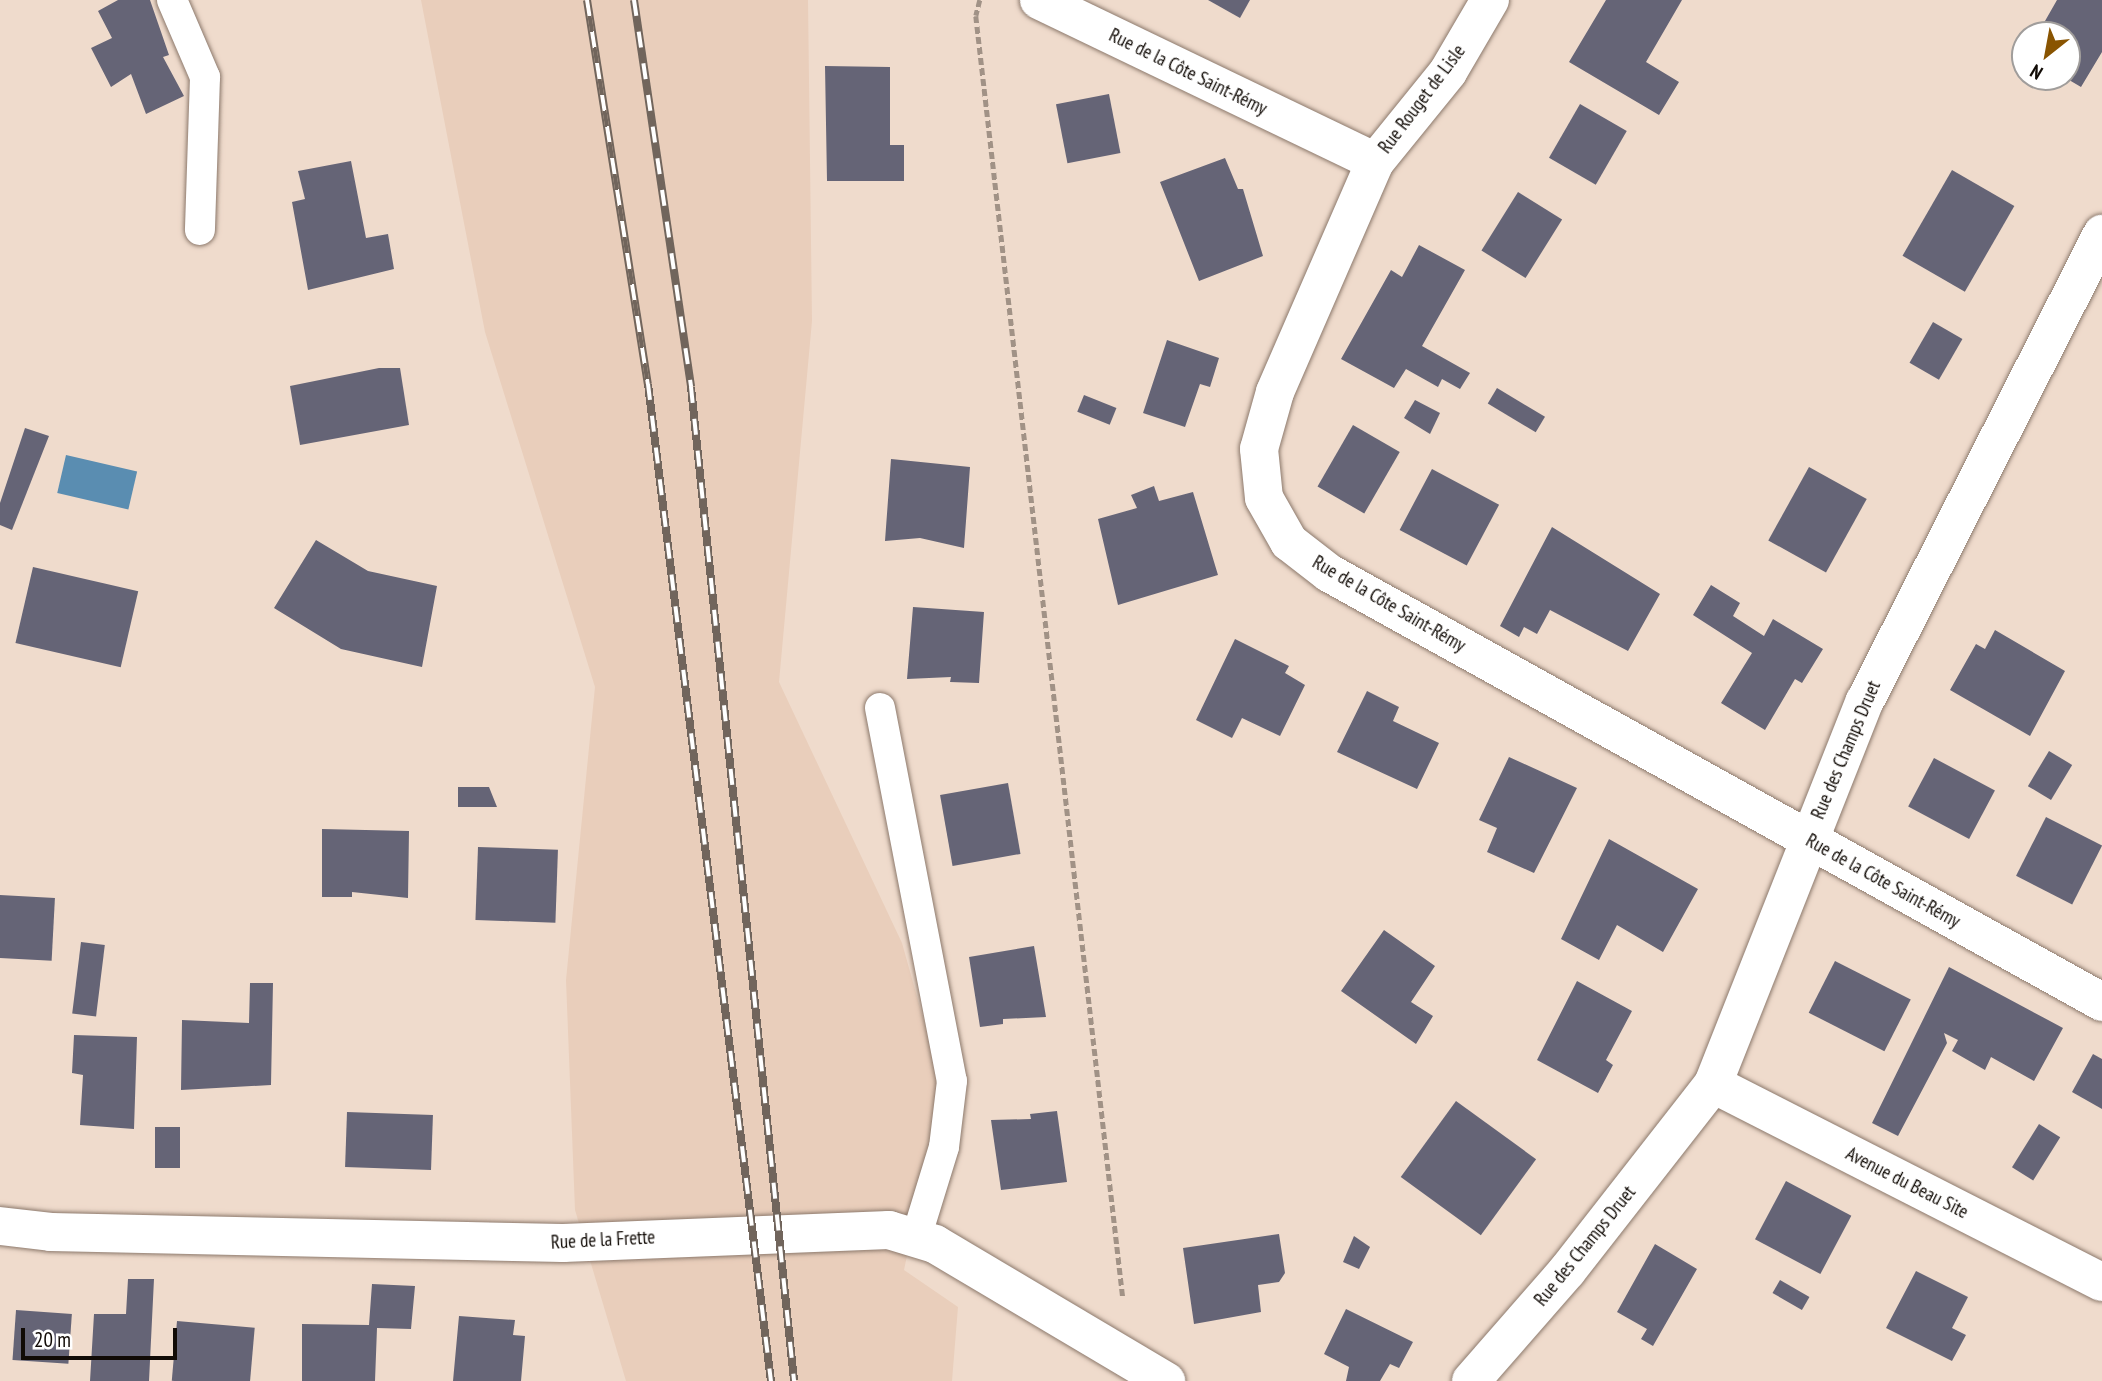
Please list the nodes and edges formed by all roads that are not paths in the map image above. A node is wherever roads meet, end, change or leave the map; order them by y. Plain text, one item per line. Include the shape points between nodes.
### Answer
1 (172, 0) edge
2 (1039, 0) edge
3 (1490, 0) edge
4 (1375, 162) junction
5 (200, 230) dead end
6 (2102, 234) edge
7 (880, 708) dead end
8 (1808, 840) junction
9 (2102, 1002) edge
10 (1713, 1084) junction
11 (0, 1226) edge
12 (916, 1238) junction
13 (2102, 1282) edge
14 (1157, 1377) edge
15 (1471, 1381) edge

1 - 5 lane via 205,77
2 - 4 street, Rue de la Côte Saint-Rémy
3 - 4 street, Rue Rouget de Lisle via 1448,72
4 - 8 street, Rue de la Côte Saint-Rémy via 1275,392 1259,449 1264,499 1289,542 1329,573
6 - 8 street, Rue des Champs Druet via 1865,701
7 - 12 lane via 952,1081 944,1147
8 - 9 street, Rue de la Côte Saint-Rémy
8 - 10 street, Rue des Champs Druet
10 - 13 street, Avenue du Beau Site
10 - 15 street, Rue des Champs Druet via 1567,1271
11 - 12 street, Rue de la Frette via 51,1232 563,1243 842,1227
12 - 14 street, Rue de la Frette

